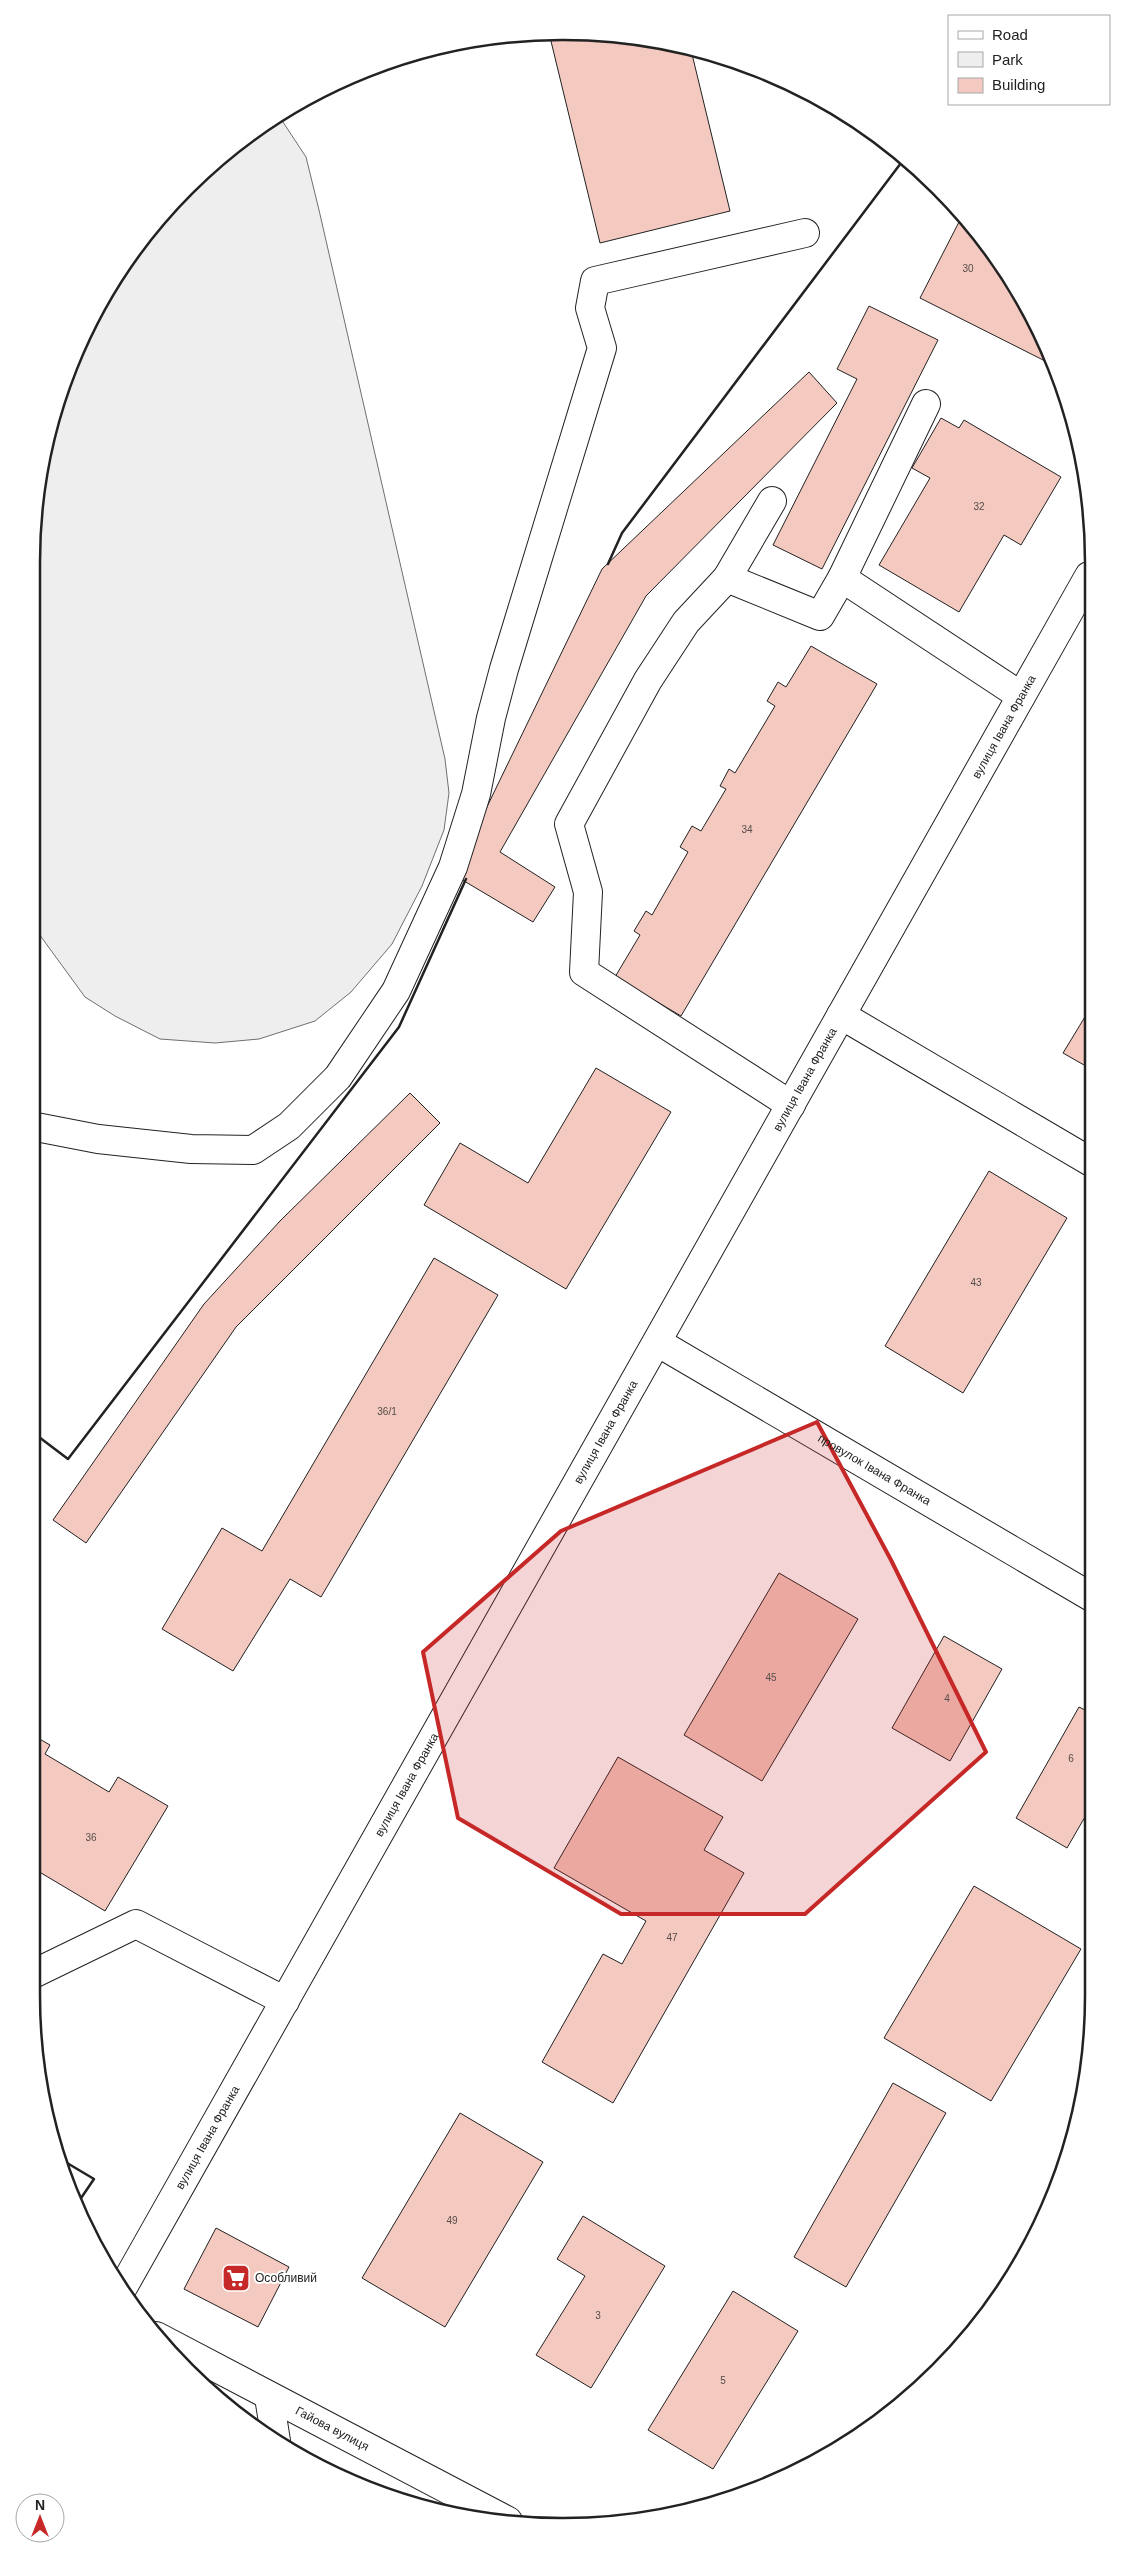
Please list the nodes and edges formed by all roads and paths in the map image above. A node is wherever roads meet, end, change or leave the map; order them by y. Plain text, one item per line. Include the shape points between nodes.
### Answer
1 (805, 233) dead end
2 (926, 404) dead end
3 (772, 501) dead end
4 (727, 578) junction
5 (842, 578) junction
6 (1085, 583) edge
7 (1022, 696) junction
8 (841, 1015) junction
9 (791, 1105) junction
10 (40, 1128) edge
11 (1085, 1158) edge
12 (657, 1342) junction
13 (1085, 1594) edge
14 (40, 1971) edge
15 (284, 2001) junction
16 (126, 2282) edge
17 (177, 2347) edge
18 (269, 2398) junction
19 (274, 2432) edge
20 (494, 2514) edge

1 - 10 main road via 595,281 590,308 602,348 504,669 476,794 453,867 396,991 338,1077 289,1126 253,1150 192,1149 98,1139
2 - 5 main road
3 - 4 main road
4 - 5 main road via 820,616
4 - 9 main road via 686,622 648,680 568,824 588,892 584,972
5 - 7 main road
6 - 7 main road, вулиця Івана Франка
7 - 8 main road, вулиця Івана Франка
8 - 9 main road, вулиця Івана Франка
8 - 11 main road
9 - 12 main road, вулиця Івана Франка
12 - 13 main road, провулок Івана Франка
12 - 15 main road, вулиця Івана Франка
14 - 15 main road via 136,1924
15 - 16 main road, вулиця Івана Франка
17 - 18 main road, Гайова вулиця
18 - 19 main road
18 - 20 main road, Гайова вулиця

